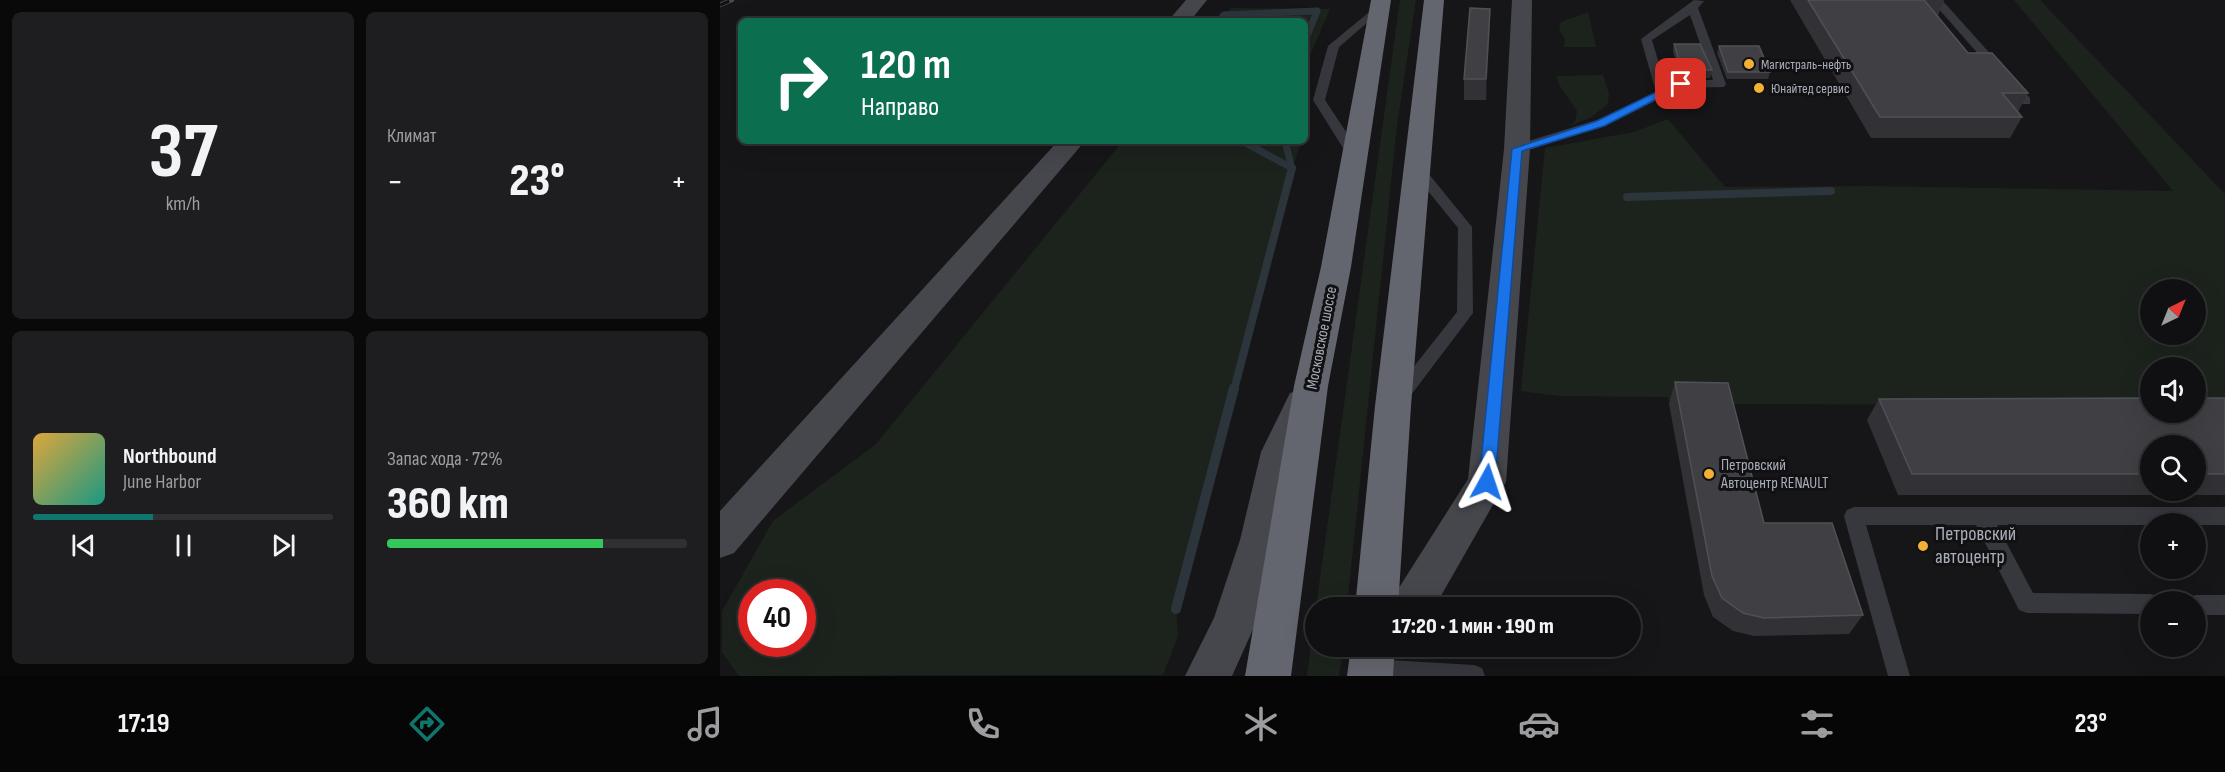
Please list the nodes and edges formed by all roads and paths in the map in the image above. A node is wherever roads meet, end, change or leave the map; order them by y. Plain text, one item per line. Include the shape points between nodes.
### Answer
1 (1197, 0) edge
2 (1434, 0) edge
3 (1522, 0) edge
4 (1936, 0) edge
5 (1380, 4) edge
6 (1696, 4) edge
7 (1182, 18) edge
8 (1663, 95) junction
9 (2026, 101) edge
10 (1069, 144) edge
11 (1517, 149) junction
12 (1353, 153) junction
13 (1418, 170) junction
14 (1311, 386) junction
15 (1394, 406) junction
16 (1982, 516) junction
17 (2225, 516) edge
18 (720, 540) edge
19 (1377, 597) edge
20 (1417, 597) edge
21 (2140, 604) edge
22 (2206, 605) edge
23 (2225, 605) edge
24 (1375, 660) edge
25 (1208, 676) edge
26 (1268, 676) edge
27 (1474, 676) edge
28 (1899, 676) edge

1 - 7 street
2 - 13 highway
3 - 11 street
4 - 9 lane
5 - 12 highway, Московское шоссе
5 - 12 lane via 1334,45 1319,100
6 - 8 lane via 1646,39
6 - 8 lane via 1720,84 1681,84
8 - 11 lane via 1601,123
10 - 18 street
11 - 20 street via 1487,482
12 - 14 highway, Московское шоссе via 1336,267
13 - 15 highway
13 - 15 lane via 1465,227 1465,313
14 - 25 street via 1280,452 1260,540 1233,625
14 - 26 highway, Московское шоссе
15 - 19 highway
16 - 17 lane
16 - 21 lane via 2027,603
16 - 28 lane via 1854,516
22 - 23 lane
24 - 27 lane

